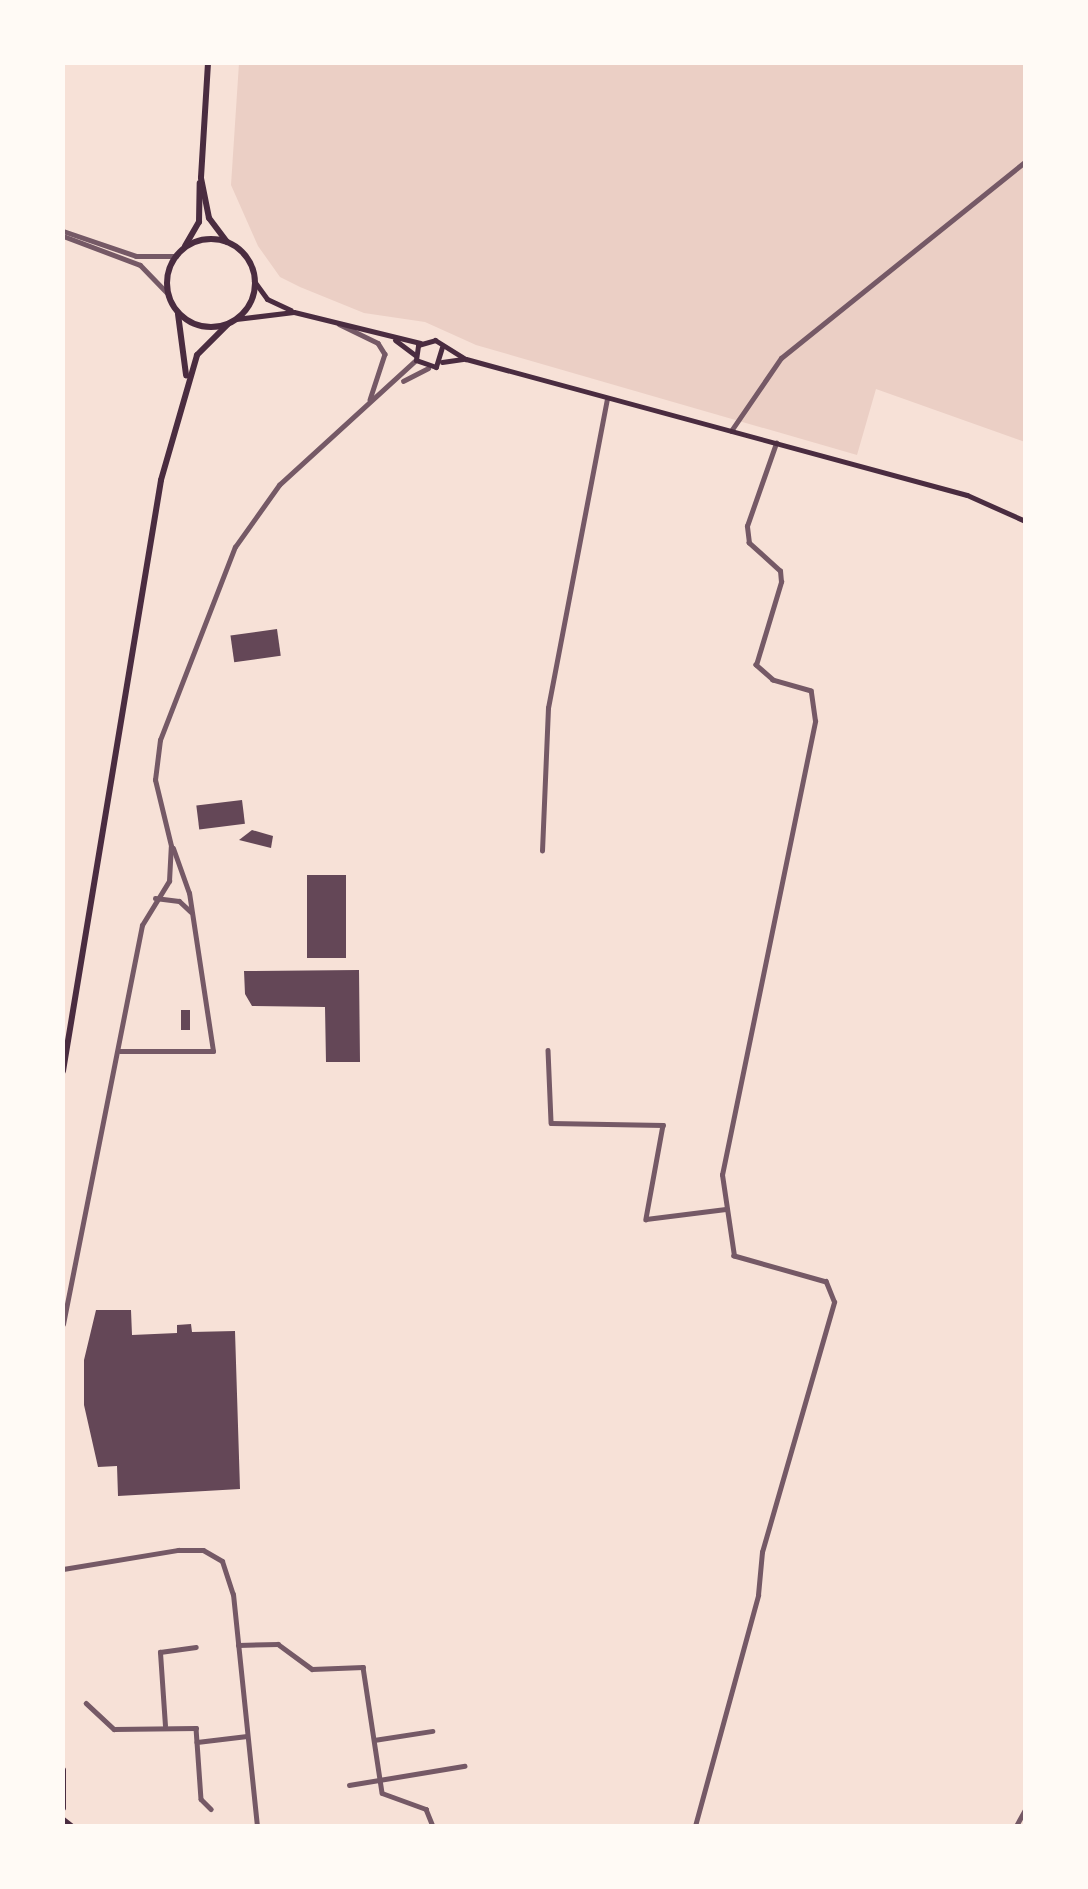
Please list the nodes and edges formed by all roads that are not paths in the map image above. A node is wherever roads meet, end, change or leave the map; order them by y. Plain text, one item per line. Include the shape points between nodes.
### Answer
1 (208, 63) edge
2 (1025, 162) edge
3 (201, 178) junction
4 (63, 234) edge
5 (229, 243) junction
6 (182, 250) junction
7 (176, 256) junction
8 (254, 281) junction
9 (168, 293) junction
10 (178, 312) junction
11 (294, 312) junction
12 (236, 319) junction
13 (338, 323) junction
14 (228, 324) junction
15 (393, 338) junction
16 (421, 343) junction
17 (442, 347) junction
18 (416, 357) junction
19 (466, 359) junction
20 (442, 362) junction
21 (428, 368) junction
22 (399, 382) junction
23 (185, 384) junction
24 (607, 400) junction
25 (368, 403) junction
26 (731, 432) junction
27 (776, 443) junction
28 (1025, 521) edge
29 (172, 846) junction
30 (542, 850) dead end
31 (155, 898) junction
32 (191, 912) junction
33 (548, 1050) dead end
34 (120, 1051) junction
35 (63, 1071) edge
36 (725, 1209) junction
37 (63, 1324) edge
38 (63, 1569) edge
39 (238, 1646) junction
40 (196, 1647) dead end
41 (86, 1703) dead end
42 (165, 1726) junction
43 (432, 1731) dead end
44 (247, 1737) junction
45 (374, 1740) junction
46 (197, 1742) junction
47 (464, 1766) dead end
48 (63, 1770) edge
49 (380, 1780) junction
50 (349, 1786) dead end
51 (63, 1808) edge
52 (211, 1809) dead end
53 (1025, 1810) edge
54 (63, 1819) edge
55 (72, 1826) edge
56 (257, 1826) edge
57 (433, 1826) edge
58 (695, 1826) edge
59 (1016, 1826) edge

1 - 3 main road
2 - 26 street via 781,358
3 - 5 main road via 209,218
3 - 6 main road via 199,222
4 - 7 street via 136,256
4 - 9 street via 140,265
5 - 6 main road via 204,240
5 - 8 main road via 247,258
6 - 7 main road
7 - 9 main road
8 - 11 main road via 267,299
8 - 12 main road via 248,306
9 - 10 main road
10 - 14 main road via 207,327
10 - 23 main road
11 - 12 main road
11 - 13 main road
12 - 14 main road
13 - 15 main road
13 - 25 street via 378,343 385,354
14 - 23 main road via 202,346
15 - 16 main road
15 - 18 main road
16 - 17 main road via 435,340
16 - 18 main road
17 - 19 main road
17 - 20 main road
18 - 21 main road
18 - 22 street
19 - 20 main road
19 - 24 main road
20 - 21 main road
21 - 22 street
22 - 25 street
23 - 35 main road via 154,516
24 - 26 main road
24 - 30 street via 548,708
25 - 29 street via 279,485 246,529 213,592 156,759
26 - 27 main road
27 - 28 main road via 967,495
27 - 36 street via 747,526 749,543 780,571 781,582 755,665 774,680 811,691 815,720 722,1175
29 - 31 street via 169,881
29 - 32 street
31 - 32 street via 179,901
31 - 34 street via 142,925
32 - 34 street via 213,1051
33 - 36 street via 551,1123 663,1125 646,1219
34 - 37 street
36 - 58 street via 734,1256 825,1282 834,1302 762,1552 758,1595
38 - 39 street via 178,1550 212,1554 229,1571
39 - 44 street
39 - 45 street via 278,1644 312,1669 363,1667
40 - 42 street via 160,1652
41 - 42 street via 114,1729
42 - 46 street via 197,1728
43 - 45 street
44 - 46 street
44 - 56 street
45 - 49 street
46 - 52 street via 201,1798
47 - 49 street
48 - 51 main road
49 - 50 street
49 - 57 street via 382,1793 426,1809
53 - 59 street
54 - 55 main road

